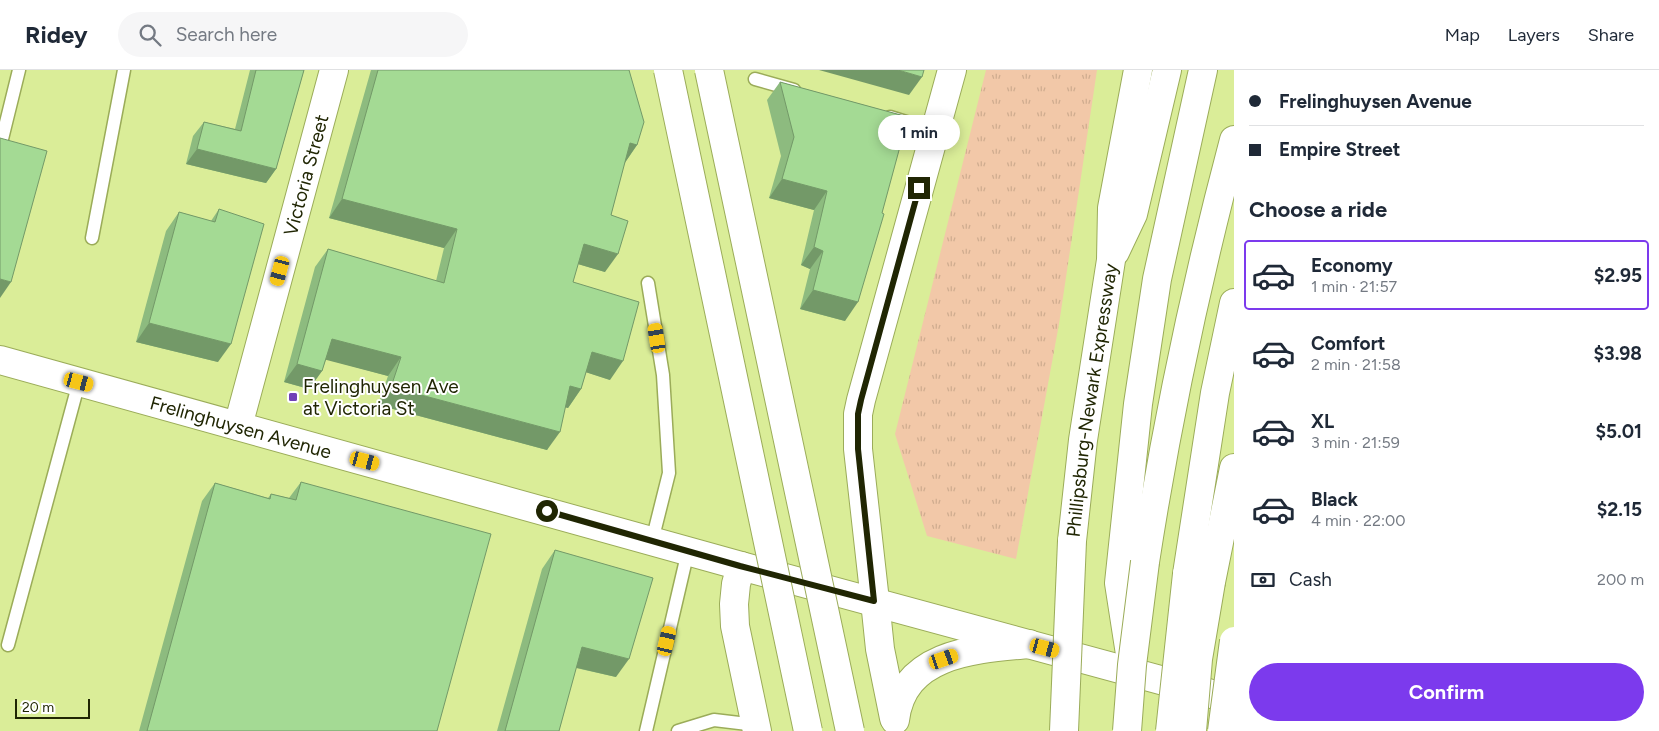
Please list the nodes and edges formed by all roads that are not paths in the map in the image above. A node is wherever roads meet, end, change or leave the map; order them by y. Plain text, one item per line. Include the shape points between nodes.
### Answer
1 (19, 70) edge
2 (124, 70) edge
3 (334, 70) edge
4 (668, 70) edge
5 (709, 70) edge
6 (952, 70) edge
7 (1137, 75) edge
8 (1166, 76) edge
9 (1201, 77) edge
10 (755, 79) dead end
11 (810, 94) edge
12 (875, 113) edge
13 (935, 131) junction
14 (1234, 140) edge
15 (1, 144) edge
16 (92, 238) dead end
17 (1111, 260) junction
18 (648, 283) dead end
19 (1234, 303) edge
20 (0, 360) edge
21 (79, 382) junction
22 (238, 426) junction
23 (1234, 468) edge
24 (652, 541) junction
25 (688, 551) junction
26 (1133, 560) junction
27 (740, 566) junction
28 (1199, 578) junction
29 (874, 601) junction
30 (1234, 641) edge
31 (1029, 644) junction
32 (8, 645) dead end
33 (1234, 700) edge
34 (896, 726) edge
35 (756, 728) edge
36 (646, 731) edge
37 (678, 731) edge
38 (808, 731) edge
39 (850, 731) edge
40 (1064, 731) edge
41 (1127, 731) edge
42 (1170, 731) edge
43 (1192, 731) edge
44 (1222, 731) edge

1 - 15 lane
2 - 16 lane
3 - 22 main road, Victoria Street
4 - 38 main road, bridge
5 - 39 main road, bridge
6 - 13 main road
7 - 17 main road, Phillipsburg-Newark Expressway via 1112,208
8 - 17 main road via 1133,214
9 - 26 main road via 1163,248 1138,404
10 - 11 lane
12 - 13 lane
13 - 29 main road via 858,414 858,449
14 - 26 main road
17 - 40 main road, Phillipsburg-Newark Expressway, bridge via 1083,440 1072,541
18 - 24 lane via 663,375 669,473
19 - 28 main road via 1215,393
20 - 21 main road, Frelinghuysen Avenue
21 - 22 main road, Frelinghuysen Avenue
21 - 32 lane
22 - 24 main road, Frelinghuysen Avenue
23 - 28 main road
24 - 25 main road, Frelinghuysen Avenue
25 - 27 main road, Frelinghuysen Avenue
25 - 36 lane
26 - 41 main road, bridge via 1132,665
27 - 29 main road, Frelinghuysen Avenue
27 - 35 main road via 734,604 735,626
28 - 42 main road, bridge
28 - 43 main road, bridge via 1198,659
29 - 31 main road, Frelinghuysen Avenue
29 - 34 main road
30 - 44 main road, bridge
31 - 33 main road, Frelinghuysen Avenue
31 - 34 main road via 964,652 924,668 906,685 896,707
35 - 37 lane via 714,720

